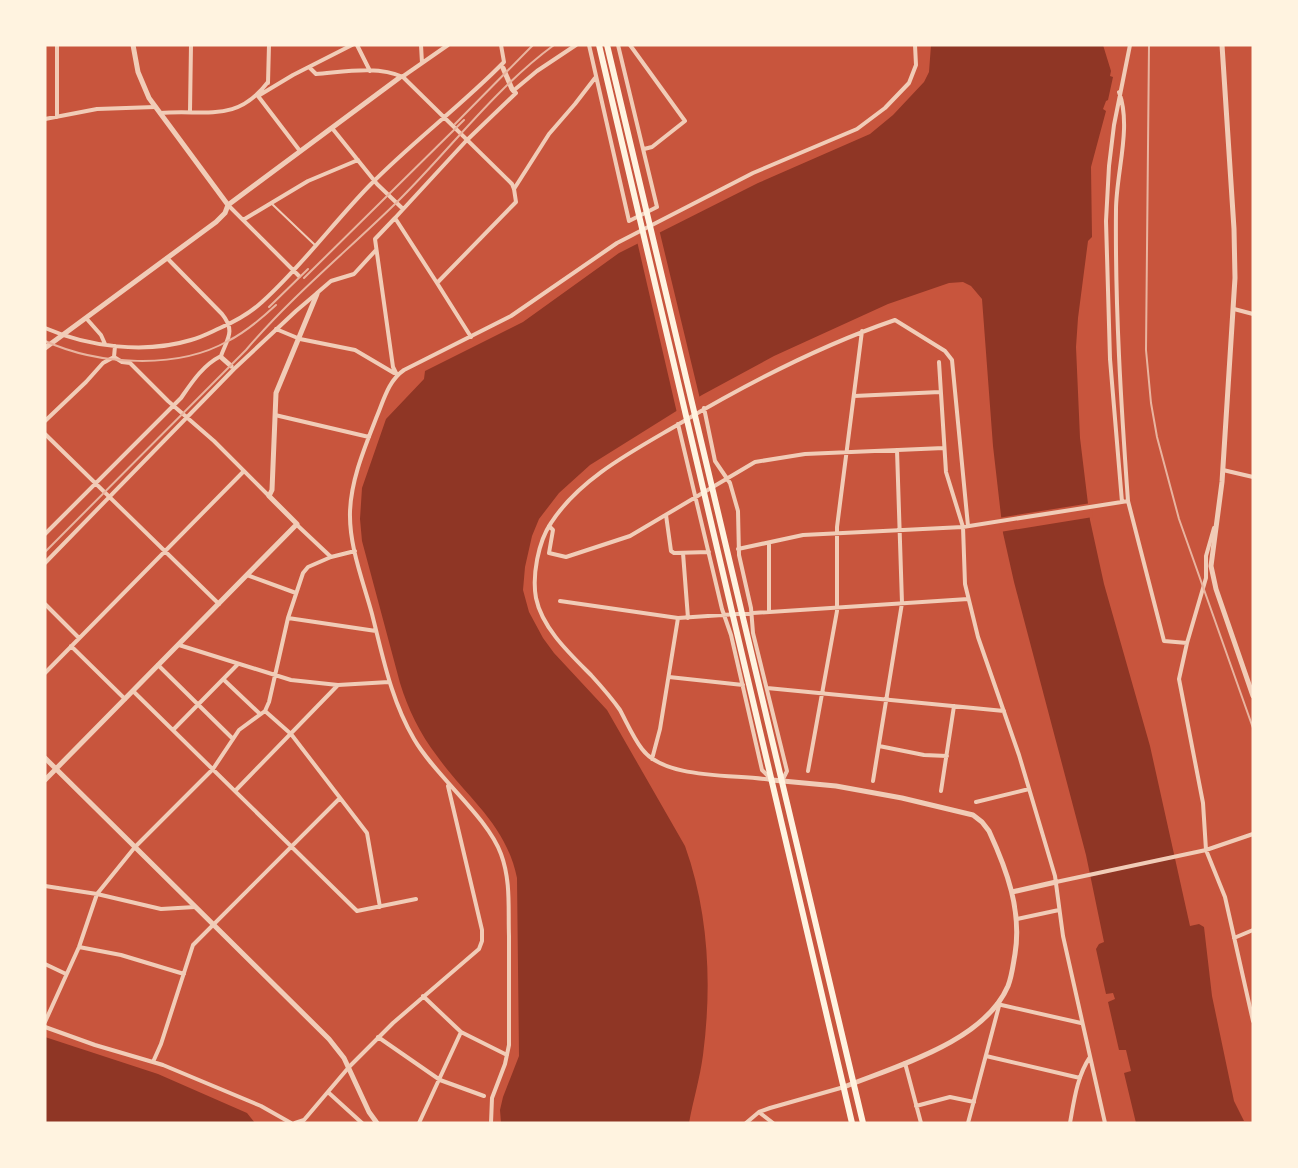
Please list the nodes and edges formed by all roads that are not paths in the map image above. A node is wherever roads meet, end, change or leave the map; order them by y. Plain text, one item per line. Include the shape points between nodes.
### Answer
1 (57, 45) edge
2 (133, 45) edge
3 (191, 45) edge
4 (269, 45) edge
5 (352, 45) edge
6 (357, 45) edge
7 (421, 45) edge
8 (448, 45) edge
9 (501, 45) edge
10 (576, 45) edge
11 (589, 45) edge
12 (599, 45) edge
13 (608, 45) edge
14 (618, 45) edge
15 (630, 45) edge
16 (915, 45) edge
17 (1130, 45) edge
18 (1222, 45) edge
19 (422, 64) junction
20 (503, 66) junction
21 (309, 67) junction
22 (370, 71) junction
23 (595, 77) junction
24 (401, 78) junction
25 (268, 82) junction
26 (268, 89) junction
27 (513, 90) junction
28 (1119, 93) junction
29 (258, 96) junction
30 (155, 107) junction
31 (190, 111) junction
32 (159, 113) junction
33 (57, 117) junction
34 (444, 118) junction
35 (45, 119) edge
36 (332, 128) junction
37 (466, 141) junction
38 (644, 149) junction
39 (300, 151) junction
40 (358, 160) junction
41 (375, 180) junction
42 (514, 189) junction
43 (271, 203) junction
44 (228, 205) junction
45 (403, 209) junction
46 (395, 218) junction
47 (243, 220) junction
48 (316, 246) junction
49 (377, 250) junction
50 (167, 258) junction
51 (295, 271) junction
52 (299, 276) dead end
53 (437, 282) junction
54 (316, 293) junction
55 (1234, 309) junction
56 (1253, 314) edge
57 (86, 318) junction
58 (229, 325) junction
59 (45, 328) edge
60 (275, 329) junction
61 (862, 331) junction
62 (62, 335) junction
63 (471, 337) junction
64 (300, 339) junction
65 (106, 344) junction
66 (115, 346) junction
67 (45, 348) edge
68 (114, 357) junction
69 (222, 357) junction
70 (939, 362) dead end
71 (233, 368) junction
72 (397, 375) junction
73 (940, 392) junction
74 (854, 396) junction
75 (174, 405) junction
76 (704, 408) junction
77 (275, 415) junction
78 (189, 417) junction
79 (45, 421) edge
80 (678, 424) junction
81 (45, 434) edge
82 (369, 437) junction
83 (944, 448) junction
84 (897, 450) junction
85 (846, 452) junction
86 (1223, 470) junction
87 (244, 471) junction
88 (726, 477) junction
89 (1253, 477) edge
90 (95, 483) junction
91 (269, 496) junction
92 (695, 496) junction
93 (110, 497) junction
94 (1128, 501) junction
95 (1120, 502) junction
96 (666, 515) junction
97 (1217, 521) junction
98 (297, 525) junction
99 (549, 526) junction
100 (967, 527) junction
101 (899, 531) junction
102 (45, 534) edge
103 (837, 534) junction
104 (769, 544) junction
105 (738, 549) junction
106 (355, 551) junction
107 (165, 552) junction
108 (709, 552) junction
109 (683, 553) junction
110 (331, 557) junction
111 (45, 563) edge
112 (247, 575) junction
113 (296, 593) junction
114 (968, 599) junction
115 (560, 601) dead end
116 (902, 603) junction
117 (45, 604) edge
118 (219, 604) junction
119 (837, 608) junction
120 (769, 612) junction
121 (752, 614) junction
122 (724, 616) junction
123 (288, 618) junction
124 (678, 618) junction
125 (688, 618) junction
126 (376, 631) junction
127 (79, 638) junction
128 (1187, 643) junction
129 (179, 645) junction
130 (71, 646) junction
131 (238, 664) junction
132 (158, 665) junction
133 (45, 673) edge
134 (275, 676) junction
135 (669, 677) junction
136 (223, 679) junction
137 (389, 681) junction
138 (338, 685) junction
139 (743, 685) junction
140 (767, 688) junction
141 (133, 691) junction
142 (822, 693) junction
143 (1253, 696) edge
144 (124, 699) junction
145 (886, 699) junction
146 (199, 704) junction
147 (954, 706) junction
148 (265, 711) junction
149 (1005, 711) junction
150 (260, 714) junction
151 (173, 730) junction
152 (291, 734) junction
153 (233, 739) junction
154 (879, 746) junction
155 (947, 756) junction
156 (45, 758) edge
157 (652, 759) junction
158 (772, 762) junction
159 (56, 769) junction
160 (213, 769) junction
161 (808, 771) dead end
162 (45, 780) edge
163 (772, 780) junction
164 (873, 781) dead end
165 (782, 782) junction
166 (448, 785) junction
167 (1029, 789) junction
168 (235, 791) junction
169 (941, 791) dead end
170 (340, 798) junction
171 (976, 802) dead end
172 (1253, 834) edge
173 (135, 847) junction
174 (292, 847) junction
175 (1206, 850) junction
176 (1056, 882) junction
177 (45, 886) edge
178 (1012, 892) junction
179 (97, 894) junction
180 (416, 898) dead end
181 (196, 907) junction
182 (380, 907) junction
183 (1059, 909) junction
184 (1017, 919) junction
185 (214, 925) junction
186 (1253, 930) edge
187 (1234, 938) junction
188 (79, 947) junction
189 (45, 964) edge
190 (66, 974) junction
191 (184, 974) junction
192 (423, 996) junction
193 (1251, 1002) edge
194 (998, 1005) junction
195 (1253, 1021) edge
196 (45, 1022) edge
197 (1082, 1023) junction
198 (45, 1027) edge
199 (461, 1032) junction
200 (378, 1037) junction
201 (507, 1055) junction
202 (986, 1056) junction
203 (1090, 1057) junction
204 (153, 1062) junction
205 (905, 1063) junction
206 (349, 1067) junction
207 (1080, 1078) junction
208 (440, 1080) junction
209 (854, 1083) junction
210 (844, 1087) junction
211 (329, 1093) junction
212 (484, 1096) dead end
213 (974, 1102) junction
214 (916, 1106) junction
215 (759, 1113) junction
216 (377, 1122) edge
217 (293, 1123) edge
218 (362, 1123) edge
219 (419, 1123) edge
220 (491, 1123) edge
221 (746, 1123) edge
222 (773, 1123) edge
223 (852, 1123) edge
224 (863, 1123) edge
225 (921, 1123) edge
226 (968, 1123) edge
227 (1070, 1123) edge
228 (1105, 1123) edge

1 - 33 street
2 - 30 street via 142,83
3 - 31 street
4 - 25 street
5 - 21 street
6 - 22 street
7 - 19 street
8 - 19 street
9 - 20 street
10 - 27 street
11 - 23 street
12 - 158 main road
13 - 158 main road
14 - 38 street
15 - 38 street via 685,121
16 - 63 street via 915,65 909,83 857,129 753,173 617,243 520,311
17 - 28 street
18 - 55 street via 1235,239
19 - 24 street
20 - 27 street
20 - 34 street
21 - 22 street via 316,74
21 - 26 street
22 - 24 street via 390,72
23 - 38 street via 629,221 657,207
23 - 42 street via 549,134
24 - 34 street
24 - 36 street
25 - 26 street
25 - 29 street
26 - 29 street
27 - 37 street via 516,93
28 - 94 street via 1123,131 1116,206 1116,275
28 - 95 street via 1106,221
29 - 31 street via 230,112
29 - 39 street
30 - 32 street
30 - 33 street via 97,109
31 - 32 street
32 - 44 street
33 - 35 street
34 - 37 street
34 - 41 street
36 - 39 street
36 - 40 street
37 - 42 street
37 - 45 street
39 - 44 street
40 - 41 street
40 - 43 street via 308,181
41 - 45 street
41 - 48 street
42 - 53 street via 516,202
43 - 47 street
43 - 48 lane
44 - 47 street
44 - 50 street via 216,222
45 - 46 street
46 - 49 street via 375,239
46 - 53 street
47 - 51 street
48 - 51 street
49 - 54 street via 354,274 331,281
49 - 72 street
50 - 57 street
50 - 58 street
51 - 52 street
51 - 58 street via 262,302
53 - 63 street
54 - 60 street
54 - 64 street
55 - 56 street
55 - 86 street
57 - 62 street
57 - 65 street
58 - 66 street via 200,338 166,346
58 - 69 street via 231,332
59 - 62 street
60 - 64 street
60 - 71 street
61 - 74 street
61 - 76 street
61 - 100 street via 895,320 950,357
62 - 65 street
62 - 67 street
63 - 72 street
64 - 72 street via 355,350
64 - 77 street via 276,393
65 - 66 street
66 - 68 street
68 - 75 street via 130,363
68 - 79 street via 103,363
69 - 71 street
69 - 75 street via 197,375
70 - 73 street
71 - 78 street
72 - 82 street
73 - 74 street
73 - 83 street
74 - 85 street
75 - 78 street
75 - 90 street
76 - 80 street
76 - 88 street via 715,461
77 - 82 street
77 - 91 street
78 - 87 street
78 - 93 street
80 - 92 street
80 - 99 street via 597,476 568,501
81 - 90 street
82 - 106 street via 359,462 350,509
83 - 84 street
83 - 100 street via 946,472
84 - 85 street
84 - 101 street
85 - 88 street via 755,462
85 - 103 street
86 - 89 street
86 - 97 street
87 - 91 street
87 - 107 street
88 - 92 street
88 - 105 street via 738,511
90 - 93 street
90 - 102 street
91 - 98 street
92 - 96 street
92 - 108 street
93 - 107 street
93 - 111 street
94 - 95 street
94 - 128 street via 1164,640
95 - 100 street
96 - 99 street via 630,536 566,557 549,553 553,530
96 - 109 street via 671,552
97 - 128 street
97 - 143 street via 1212,573
98 - 110 street
98 - 112 street
99 - 157 street via 536,570 538,607 567,650 608,694 640,748
100 - 101 street
100 - 114 street via 964,584
101 - 103 street
101 - 116 street
103 - 104 street
103 - 119 street
104 - 105 street
104 - 120 street
105 - 121 street
106 - 110 street
106 - 126 street
107 - 118 street
107 - 127 street
108 - 109 street
108 - 122 street
109 - 125 street
110 - 113 street via 308,567
112 - 113 street
112 - 118 street
113 - 123 street
114 - 116 street
114 - 149 street
115 - 124 street
116 - 119 street
116 - 145 street
117 - 127 street
118 - 129 street
119 - 120 street
119 - 142 street
120 - 121 street
121 - 122 street
121 - 140 street
122 - 125 street
122 - 139 street
123 - 126 street
123 - 134 street
124 - 125 street
124 - 135 street
126 - 137 street
127 - 130 street
128 - 175 street via 1179,679 1203,803
129 - 131 street
129 - 132 street
130 - 133 street
130 - 144 street
131 - 134 street
131 - 136 street
132 - 141 street
132 - 146 street
134 - 138 street
134 - 148 street
135 - 139 street
135 - 157 street
136 - 146 street
136 - 150 street
137 - 138 street
137 - 166 street via 414,740
138 - 152 street
139 - 163 street via 762,770
140 - 142 street
140 - 165 street via 787,771
141 - 144 street
141 - 151 street
142 - 145 street
142 - 161 street
144 - 159 street
145 - 147 street
145 - 154 street
146 - 151 street
146 - 153 street
147 - 149 street
147 - 155 street
148 - 150 street
148 - 152 street
149 - 167 street
150 - 153 street
151 - 160 street
152 - 168 street
152 - 170 street
153 - 160 street
154 - 155 street
154 - 164 street
155 - 169 street
156 - 159 street
157 - 163 street via 676,769
158 - 163 main road
158 - 165 main road
159 - 162 street
159 - 173 street
160 - 168 street
160 - 173 street
163 - 165 street
163 - 210 main road
165 - 178 street via 836,786 973,815 988,831
165 - 209 main road
166 - 192 street via 482,941 479,949
166 - 201 street via 493,839 505,868 509,909
167 - 171 street
167 - 176 street
168 - 174 street
170 - 174 street
170 - 182 street via 367,832
172 - 175 street
173 - 179 street
173 - 181 street
174 - 182 street via 357,911
174 - 185 street
175 - 176 street
175 - 187 street via 1225,897
176 - 178 street
176 - 183 street
177 - 179 street
178 - 184 street
179 - 181 street via 160,909
179 - 188 street
180 - 182 street
181 - 185 street
183 - 184 street
183 - 197 street
184 - 194 street via 1012,973
185 - 191 street via 193,945
185 - 206 street via 329,1039
186 - 187 street
187 - 193 street
188 - 190 street
188 - 191 street
189 - 190 street
190 - 196 street
191 - 204 street
192 - 199 street
192 - 200 street
193 - 195 street
194 - 197 street
194 - 202 street
194 - 205 street via 970,1029
197 - 203 street
198 - 204 street
199 - 201 street
199 - 208 street
200 - 206 street
200 - 208 street
201 - 220 street via 492,1098
202 - 207 street
202 - 213 street
203 - 207 street
203 - 228 street
204 - 217 street
205 - 209 street
205 - 214 street
206 - 211 street
206 - 216 street
207 - 227 street
208 - 212 street
208 - 219 street
209 - 210 street
209 - 224 main road
210 - 215 street
210 - 223 main road
211 - 217 street via 304,1119
211 - 218 street
213 - 214 street via 950,1097
213 - 226 street
214 - 225 street
215 - 221 street
215 - 222 street

